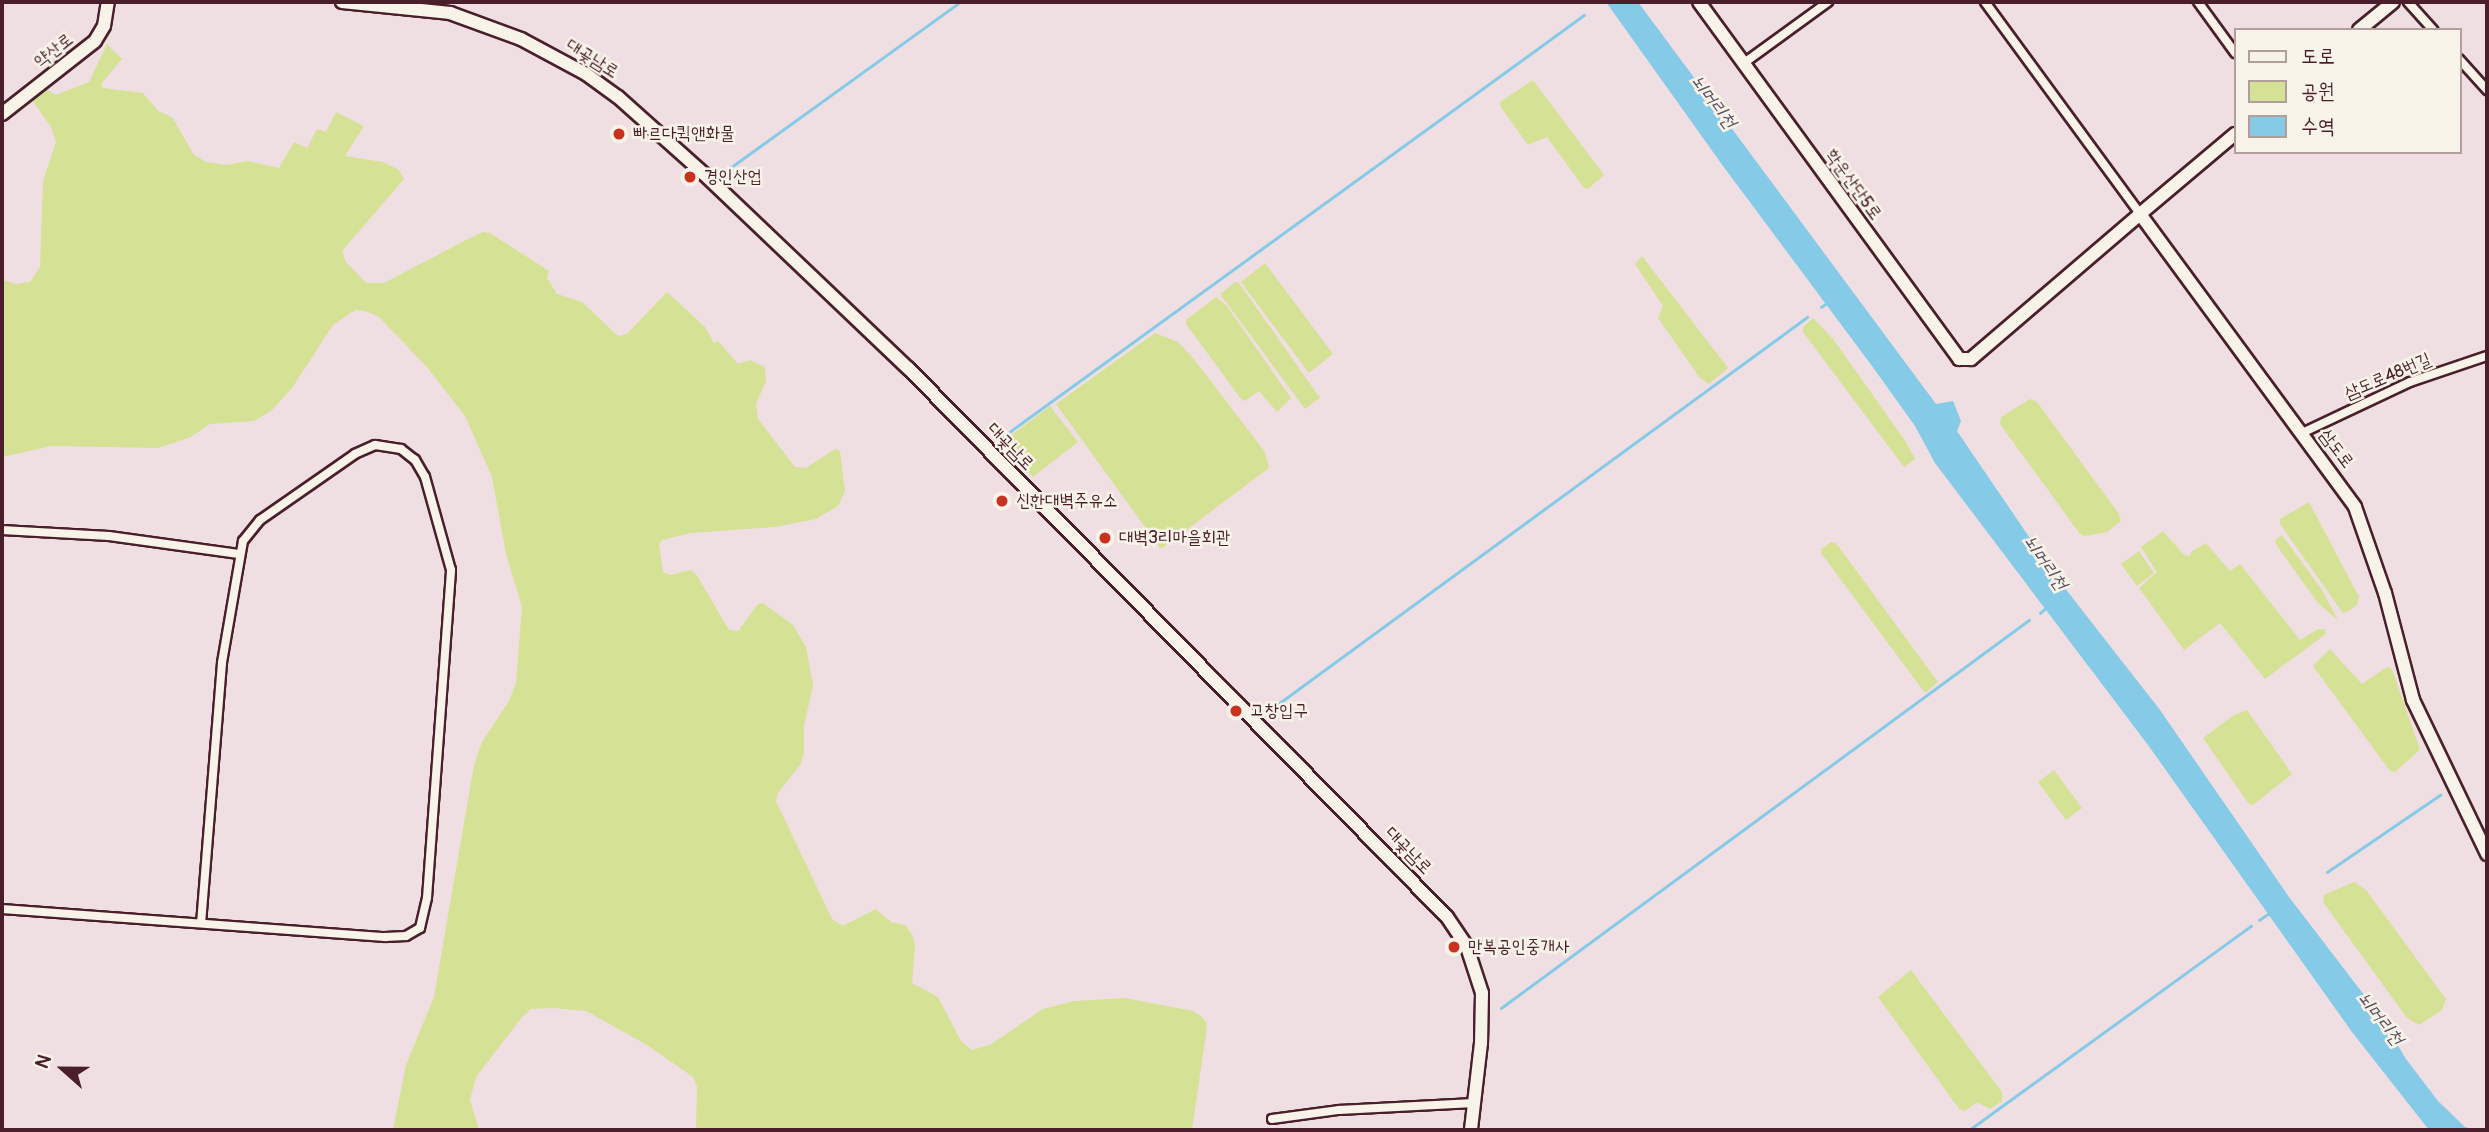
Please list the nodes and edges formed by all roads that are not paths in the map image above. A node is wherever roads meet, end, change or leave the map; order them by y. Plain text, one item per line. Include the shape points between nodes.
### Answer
1 (108, 2) edge
2 (342, 2) edge
3 (1699, 2) edge
4 (1828, 2) edge
5 (1985, 2) edge
6 (2198, 2) edge
7 (2393, 2) edge
8 (2407, 2) edge
9 (2361, 28) edge
10 (2431, 28) edge
11 (2234, 51) edge
12 (2461, 61) edge
13 (1744, 64) junction
14 (2487, 90) edge
15 (2, 114) edge
16 (2234, 135) edge
17 (2140, 214) junction
18 (2487, 356) edge
19 (2302, 433) junction
20 (2, 530) edge
21 (239, 554) junction
22 (2487, 854) edge
23 (2, 909) edge
24 (201, 922) junction
25 (1474, 1103) junction
26 (1272, 1119) dead end
27 (1471, 1130) edge

1 - 15 street, 약산로 via 104,26 94,41
2 - 25 street, 대곶남로 via 450,13 521,39 586,74 618,96 842,302 1447,917 1467,947 1482,993
3 - 13 street, 학운산단5로
4 - 13 street
5 - 17 street
6 - 11 street
7 - 9 street
8 - 10 street
12 - 14 street
13 - 17 street, 학운산단5로 via 1956,358 1971,359
16 - 17 street
17 - 19 street, 삼도로
18 - 19 street, 삼도로48번길 via 2410,382
19 - 22 street, 삼도로 via 2356,507 2415,707
20 - 21 street via 109,536
21 - 24 street via 222,663
21 - 24 street via 253,525 368,447 393,446 421,467 448,550 452,579 427,898 420,928 398,937
23 - 24 street
25 - 26 street via 1339,1110
25 - 27 street, 대곶남로

